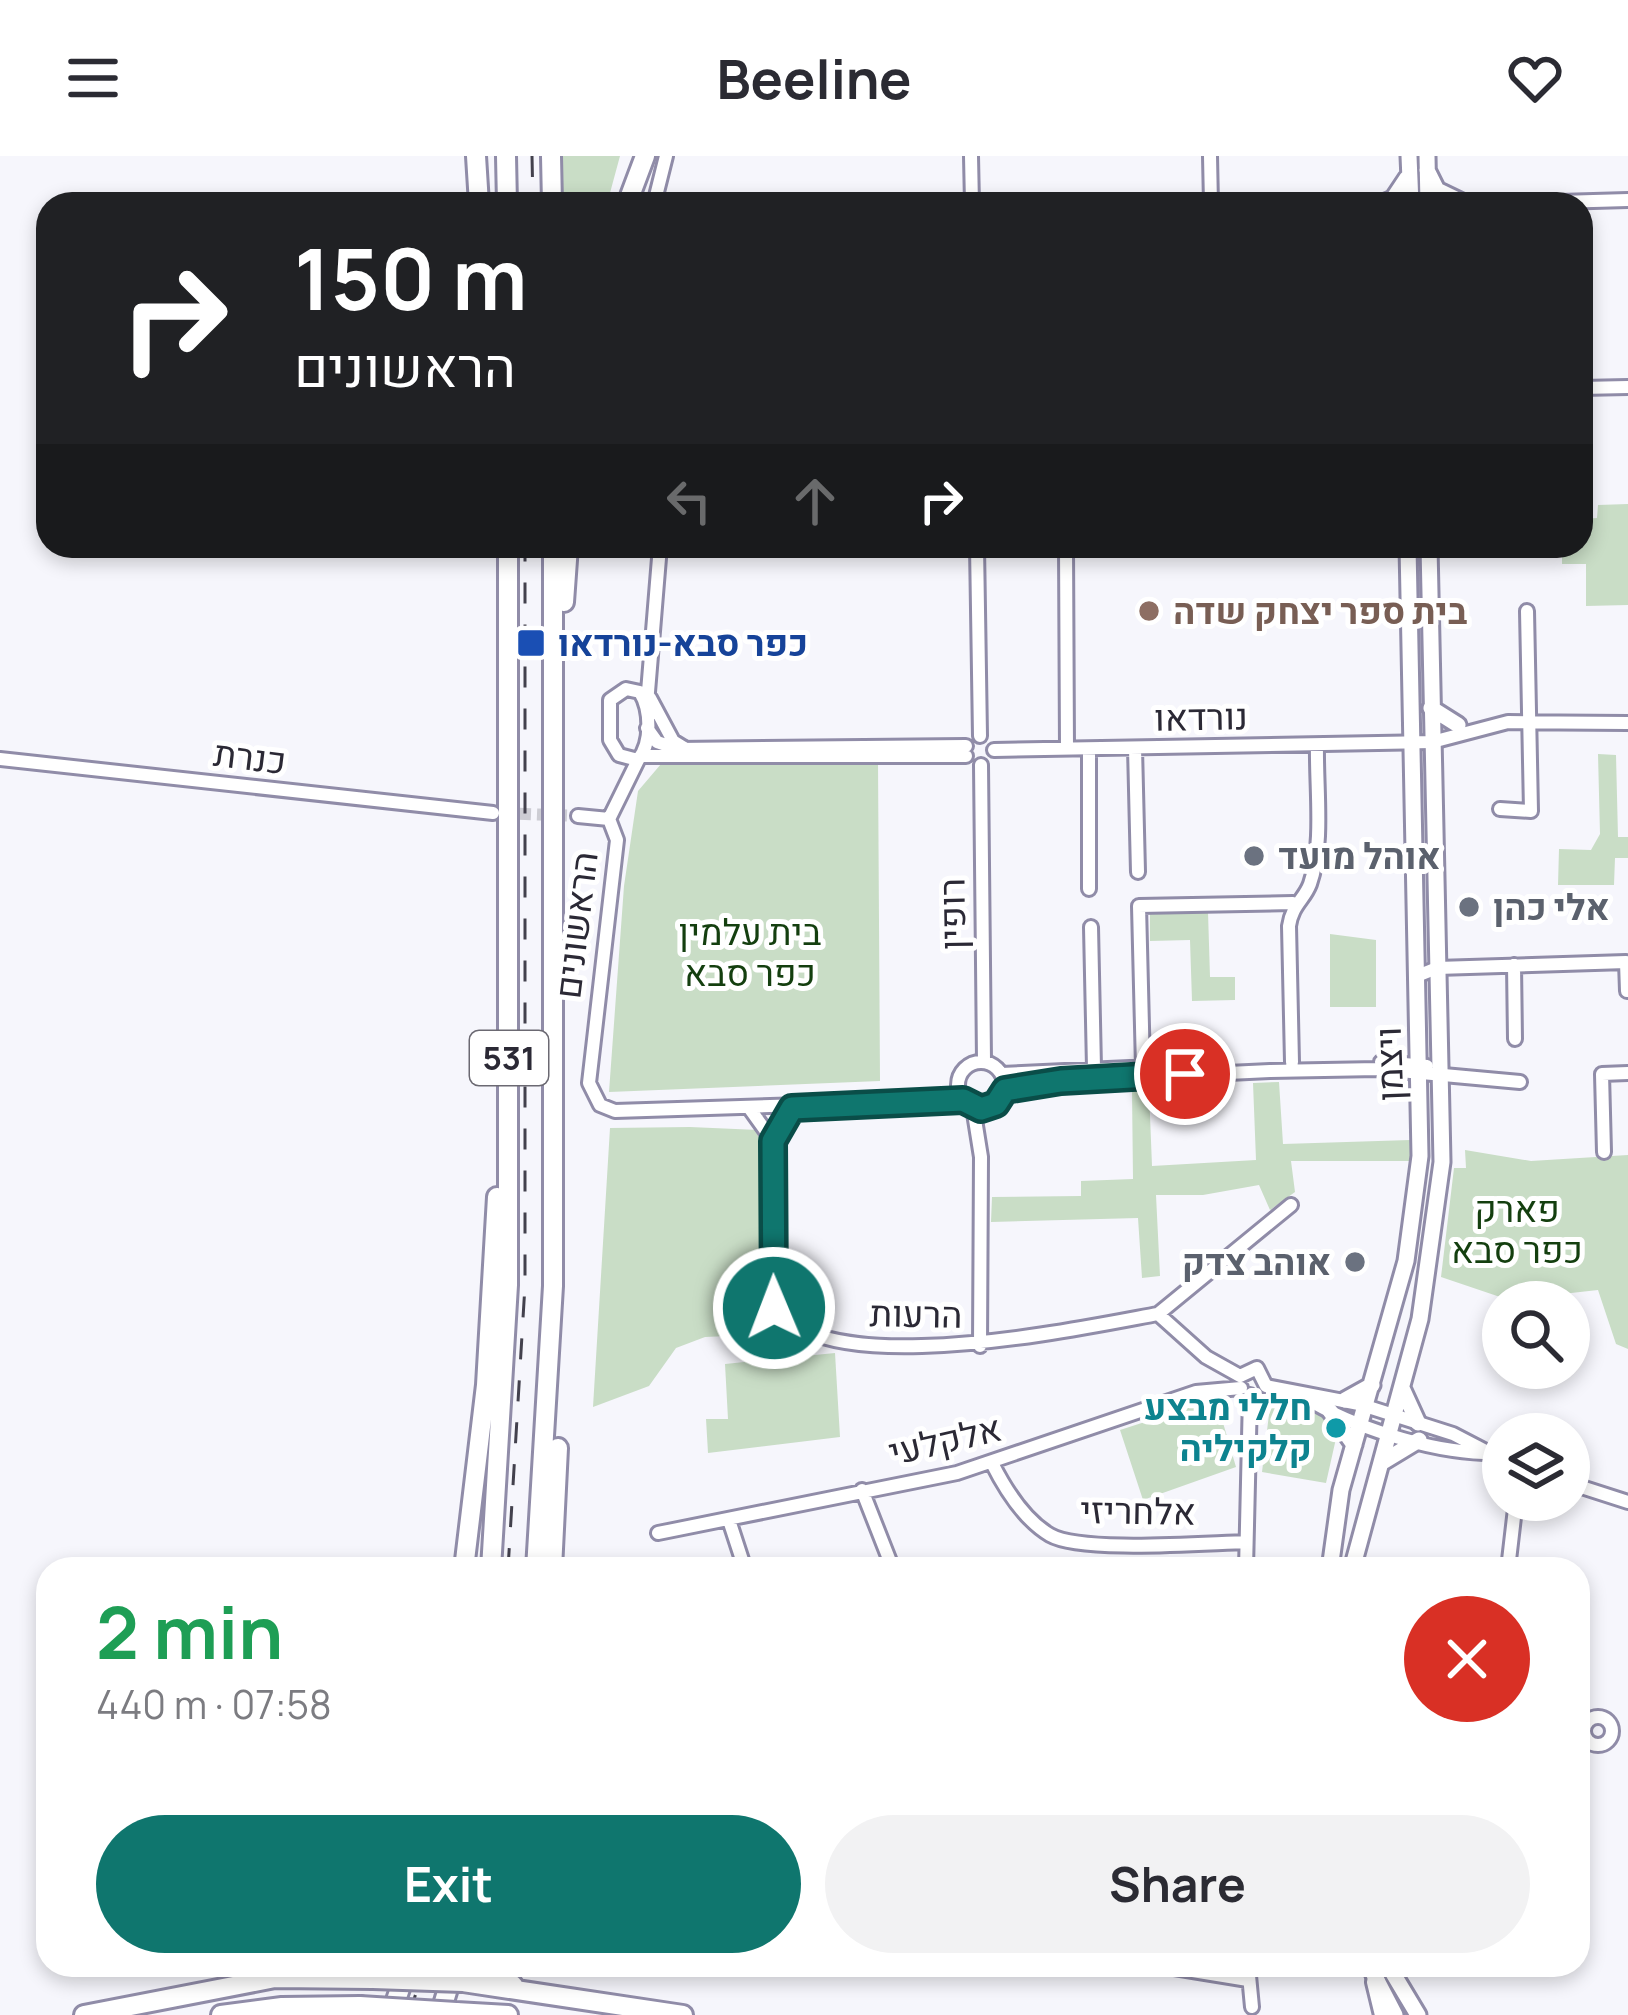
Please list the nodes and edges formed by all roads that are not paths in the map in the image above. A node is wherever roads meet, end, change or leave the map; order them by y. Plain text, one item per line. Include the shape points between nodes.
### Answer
1 (476, 156) edge
2 (506, 156) edge
3 (550, 156) edge
4 (634, 156) edge
5 (644, 156) edge
6 (666, 156) edge
7 (971, 156) edge
8 (1210, 156) edge
9 (1418, 163) edge
10 (478, 192) edge
11 (507, 192) edge
12 (552, 192) edge
13 (627, 192) edge
14 (630, 192) edge
15 (657, 192) edge
16 (971, 192) edge
17 (1211, 192) edge
18 (1399, 192) edge
19 (1426, 192) edge
20 (1441, 192) edge
21 (1628, 200) edge
22 (1593, 201) edge
23 (1628, 387) edge
24 (1593, 388) edge
25 (503, 558) edge
26 (553, 558) edge
27 (567, 558) edge
28 (659, 558) edge
29 (977, 558) edge
30 (1066, 558) edge
31 (1408, 558) edge
32 (1429, 558) edge
33 (1527, 611) dead end
34 (647, 699) junction
35 (1431, 707) junction
36 (1528, 721) junction
37 (1628, 722) edge
38 (1458, 725) junction
39 (1490, 725) junction
40 (647, 728) junction
41 (1432, 735) junction
42 (980, 736) junction
43 (1409, 738) junction
44 (1317, 745) junction
45 (1089, 748) junction
46 (1135, 748) junction
47 (1067, 749) junction
48 (687, 750) junction
49 (994, 750) junction
50 (554, 751) junction
51 (966, 751) junction
52 (623, 757) junction
53 (0, 758) edge
54 (641, 758) junction
55 (980, 765) junction
56 (625, 786) junction
57 (1500, 809) dead end
58 (493, 813) tunnel mouth
59 (578, 816) tunnel mouth
60 (609, 819) junction
61 (1138, 872) dead end
62 (1089, 889) dead end
63 (1293, 903) junction
64 (1091, 927) dead end
65 (1514, 965) junction
66 (1462, 967) junction
67 (1437, 968) junction
68 (1417, 976) junction
69 (1627, 991) edge
70 (1438, 1004) junction
71 (509, 1025) junction
72 (1515, 1040) dead end
73 (984, 1061) junction
74 (1292, 1062) junction
75 (1143, 1067) junction
76 (1094, 1068) junction
77 (1419, 1069) junction
78 (1442, 1071) junction
79 (1628, 1073) edge
80 (1002, 1074) junction
81 (1520, 1082) dead end
82 (1005, 1090) junction
83 (554, 1097) junction
84 (968, 1103) junction
85 (792, 1108) junction
86 (750, 1109) junction
87 (773, 1141) junction
88 (1604, 1152) dead end
89 (1291, 1205) dead end
90 (1158, 1314) junction
91 (980, 1346) junction
92 (1372, 1385) junction
93 (1244, 1386) junction
94 (1265, 1386) junction
95 (1402, 1386) junction
96 (1302, 1396) junction
97 (1345, 1400) junction
98 (1330, 1411) junction
99 (1363, 1414) junction
100 (1392, 1423) junction
101 (1419, 1431) junction
102 (1354, 1445) junction
103 (1482, 1453) edge
104 (992, 1463) junction
105 (1379, 1465) junction
106 (862, 1490) junction
107 (1590, 1490) edge
108 (1628, 1502) edge
109 (729, 1520) junction
110 (1514, 1521) edge
111 (658, 1533) dead end
112 (1246, 1542) junction
113 (465, 1557) edge
114 (492, 1557) edge
115 (537, 1557) edge
116 (552, 1557) edge
117 (741, 1557) edge
118 (888, 1557) edge
119 (1246, 1557) edge
120 (1331, 1557) edge
121 (1355, 1557) edge
122 (1509, 1557) edge
123 (1590, 1724) edge
124 (1628, 1726) edge
125 (1611, 1731) junction
126 (1590, 1738) edge
127 (1628, 1739) edge
128 (300, 1977) edge
129 (338, 1977) edge
130 (366, 1977) edge
131 (402, 1977) edge
132 (404, 1977) edge
133 (471, 1977) edge
134 (471, 1977) edge
135 (488, 1977) edge
136 (1249, 1977) edge
137 (1379, 1977) edge
138 (1380, 1977) edge
139 (1383, 1977) edge
140 (283, 2007) junction
141 (1252, 2007) dead end
142 (336, 2009) edge
143 (459, 2014) edge
144 (84, 2015) edge
145 (221, 2015) edge
146 (306, 2015) edge
147 (391, 2015) edge
148 (508, 2015) edge
149 (682, 2015) edge
150 (1384, 2015) edge
151 (1396, 2015) edge
152 (1418, 2015) edge

1 - 10 highway
2 - 11 highway
3 - 12 highway
4 - 13 highway
5 - 14 highway
6 - 15 street
7 - 16 street
8 - 17 street
9 - 18 main road
9 - 19 main road
9 - 20 main road
21 - 22 street
23 - 24 street
25 - 71 highway, 531
26 - 50 highway, 531
27 - 50 highway
28 - 34 street
29 - 42 street
30 - 47 street
31 - 43 main road, ויצמן
32 - 35 main road, ויצמן
33 - 36 street
34 - 40 street
34 - 48 street
34 - 52 street via 634,689 610,700 610,740
35 - 38 main road
35 - 41 main road, ויצמן
36 - 37 street
36 - 39 street
36 - 57 street via 1531,811
38 - 39 street
38 - 41 street
39 - 41 street
40 - 48 street via 663,746
40 - 54 street
41 - 43 street, נורדאו
41 - 67 main road, ויצמן
42 - 49 street
42 - 51 street
43 - 44 street, נורדאו
43 - 68 main road, ויצמן
44 - 46 street, נורדאו
44 - 63 street via 1313,867 1309,889
45 - 46 street, נורדאו
45 - 47 street, נורדאו
45 - 62 street
46 - 61 street
47 - 49 street, נורדאו
48 - 51 street
49 - 55 street
50 - 83 highway, 531
51 - 54 street
51 - 55 street
52 - 54 street
52 - 56 street
53 - 58 street, כנרת
54 - 56 street
55 - 73 street, רופין
56 - 60 street
59 - 60 street
60 - 86 street, הראשונים via 617,840 592,1094 615,1111
63 - 74 street
63 - 75 street via 1138,906
64 - 76 street
65 - 66 street
65 - 69 street via 1626,962
65 - 72 street
66 - 67 street
66 - 70 street
67 - 68 street
67 - 70 main road, ויצמן
68 - 77 main road, ויצמן
70 - 78 main road, ויצמן
71 - 113 highway via 486,1385
71 - 114 highway, 531 via 507,1308
73 - 80 street
73 - 84 street via 959,1077
74 - 75 street
74 - 77 street
75 - 76 street
76 - 80 street
77 - 78 street
77 - 82 street via 1143,1076
77 - 92 main road, ויצמן via 1412,1234
78 - 81 street
78 - 95 main road, ויצמן via 1438,1209
79 - 88 street via 1602,1073
80 - 82 street
82 - 84 street via 996,1104
83 - 115 highway, 531 via 550,1380
83 - 116 highway
84 - 85 street, הראשונים
84 - 91 street via 981,1157
85 - 86 street, הראשונים
85 - 87 street, הרעות
86 - 87 street
87 - 91 street, הרעות via 772,1287 786,1322 854,1344
89 - 90 street, הרעות
90 - 91 street, הרעות
90 - 93 street
92 - 97 main road
92 - 99 main road, ויצמן
93 - 94 street
93 - 94 street via 1257,1369
93 - 104 street, אלקלעי via 1196,1392
93 - 112 street
94 - 96 street
95 - 100 main road, ויצמן
95 - 101 main road
96 - 97 street
96 - 98 street
97 - 99 street
98 - 99 street
98 - 102 main road
99 - 100 street
99 - 102 main road, ויצמן
100 - 101 street
100 - 105 main road, ויצמן
101 - 103 street
101 - 105 main road
102 - 120 main road, ויצמן
104 - 106 street, אלקלעי
104 - 112 street, אלחריזי via 1006,1490 1052,1536 1111,1544
105 - 121 main road, ויצמן
106 - 109 street, אלקלעי
106 - 118 street
107 - 108 street
109 - 111 street, אלקלעי
109 - 117 street
110 - 122 street
112 - 119 street
123 - 125 street via 1600,1718
124 - 125 street
125 - 126 street via 1596,1745
125 - 127 street
128 - 144 highway
129 - 142 highway
130 - 131 highway, bridge
132 - 147 highway
133 - 143 highway
134 - 143 highway
135 - 149 highway
136 - 141 street
137 - 150 highway
138 - 151 main road
139 - 152 main road
140 - 142 highway
140 - 145 highway
140 - 146 highway
142 - 143 highway, bridge
143 - 148 highway

